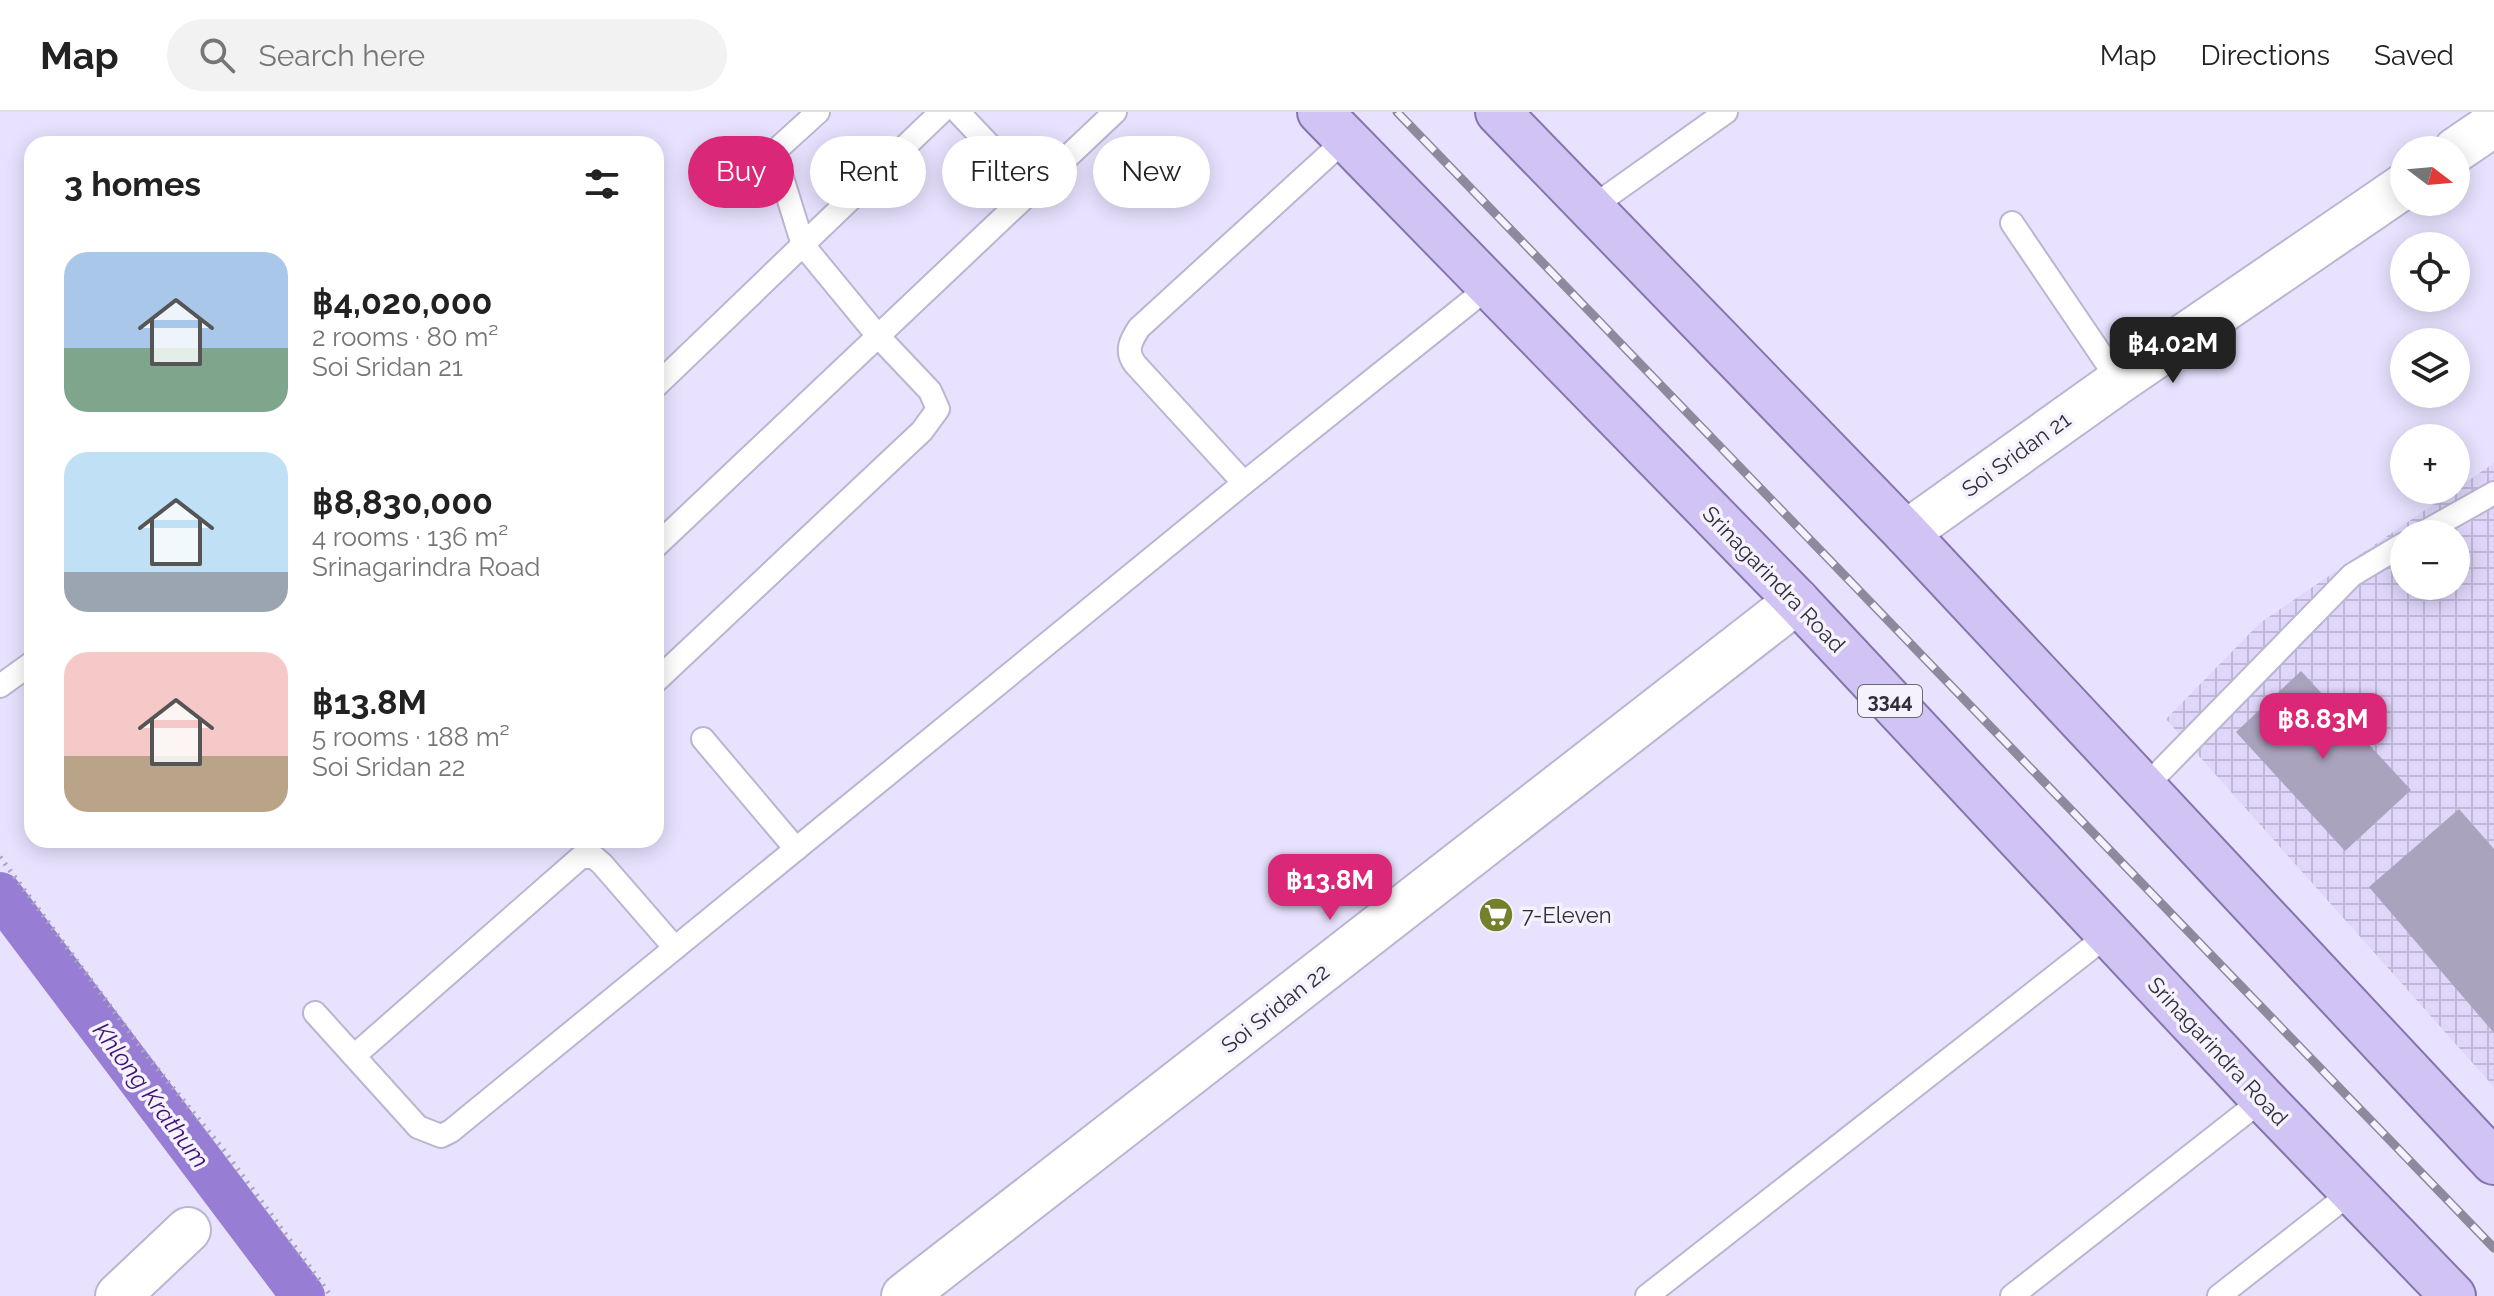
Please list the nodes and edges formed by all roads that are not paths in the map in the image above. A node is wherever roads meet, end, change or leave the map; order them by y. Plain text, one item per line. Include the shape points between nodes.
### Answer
1 (818, 112) edge
2 (941, 112) edge
3 (958, 112) edge
4 (1115, 112) edge
5 (1498, 112) edge
6 (1726, 112) edge
7 (2494, 124) edge
8 (1333, 125) edge
9 (981, 136) edge
10 (2470, 140) edge
11 (1077, 148) edge
12 (2390, 196) edge
13 (1013, 208) edge
14 (1591, 208) junction
15 (2012, 223) dead end
16 (803, 245) junction
17 (1490, 286) junction
18 (878, 336) junction
19 (664, 378) edge
20 (2119, 381) junction
21 (1244, 483) junction
22 (2494, 493) edge
23 (2446, 520) edge
24 (1906, 533) junction
25 (664, 538) edge
26 (2390, 552) edge
27 (1797, 601) junction
28 (24, 669) edge
29 (664, 673) edge
30 (0, 686) edge
31 (703, 739) dead end
32 (2144, 788) junction
33 (796, 849) junction
34 (2109, 934) junction
35 (675, 948) junction
36 (315, 1013) dead end
37 (354, 1056) junction
38 (2263, 1099) junction
39 (2494, 1162) edge
40 (2353, 1191) junction
41 (188, 1230) dead end
42 (118, 1296) edge
43 (904, 1296) edge
44 (1647, 1296) edge
45 (2012, 1296) edge
46 (2219, 1296) edge
47 (2453, 1296) edge

1 - 16 lane via 774,152
2 - 16 lane
3 - 9 lane
4 - 11 lane
5 - 14 main road
6 - 14 lane
7 - 10 street
8 - 17 main road, Srinagarindra Road / 3344
8 - 21 lane via 1139,328 1130,346 1135,364
12 - 20 street, Soi Sridan 21
13 - 18 lane
14 - 24 main road
15 - 20 lane
16 - 18 lane
16 - 19 lane
17 - 21 lane
17 - 27 main road, Srinagarindra Road / 3344
18 - 25 lane
18 - 29 lane via 930,391 938,409 934,418
20 - 24 street, Soi Sridan 21
21 - 33 lane
22 - 23 lane
24 - 32 main road
26 - 32 lane via 2352,575
27 - 34 main road, Srinagarindra Road / 3344
27 - 43 street, Soi Sridan 22
28 - 30 lane
31 - 33 lane
32 - 39 main road
33 - 35 lane
34 - 38 main road, Srinagarindra Road / 3344
34 - 44 lane
35 - 37 lane via 441,1136 418,1127
35 - 37 lane via 602,864 594,857 581,857
36 - 37 lane
38 - 40 main road, Srinagarindra Road / 3344
38 - 45 lane
40 - 46 lane
40 - 47 main road, Srinagarindra Road / 3344
41 - 42 street

